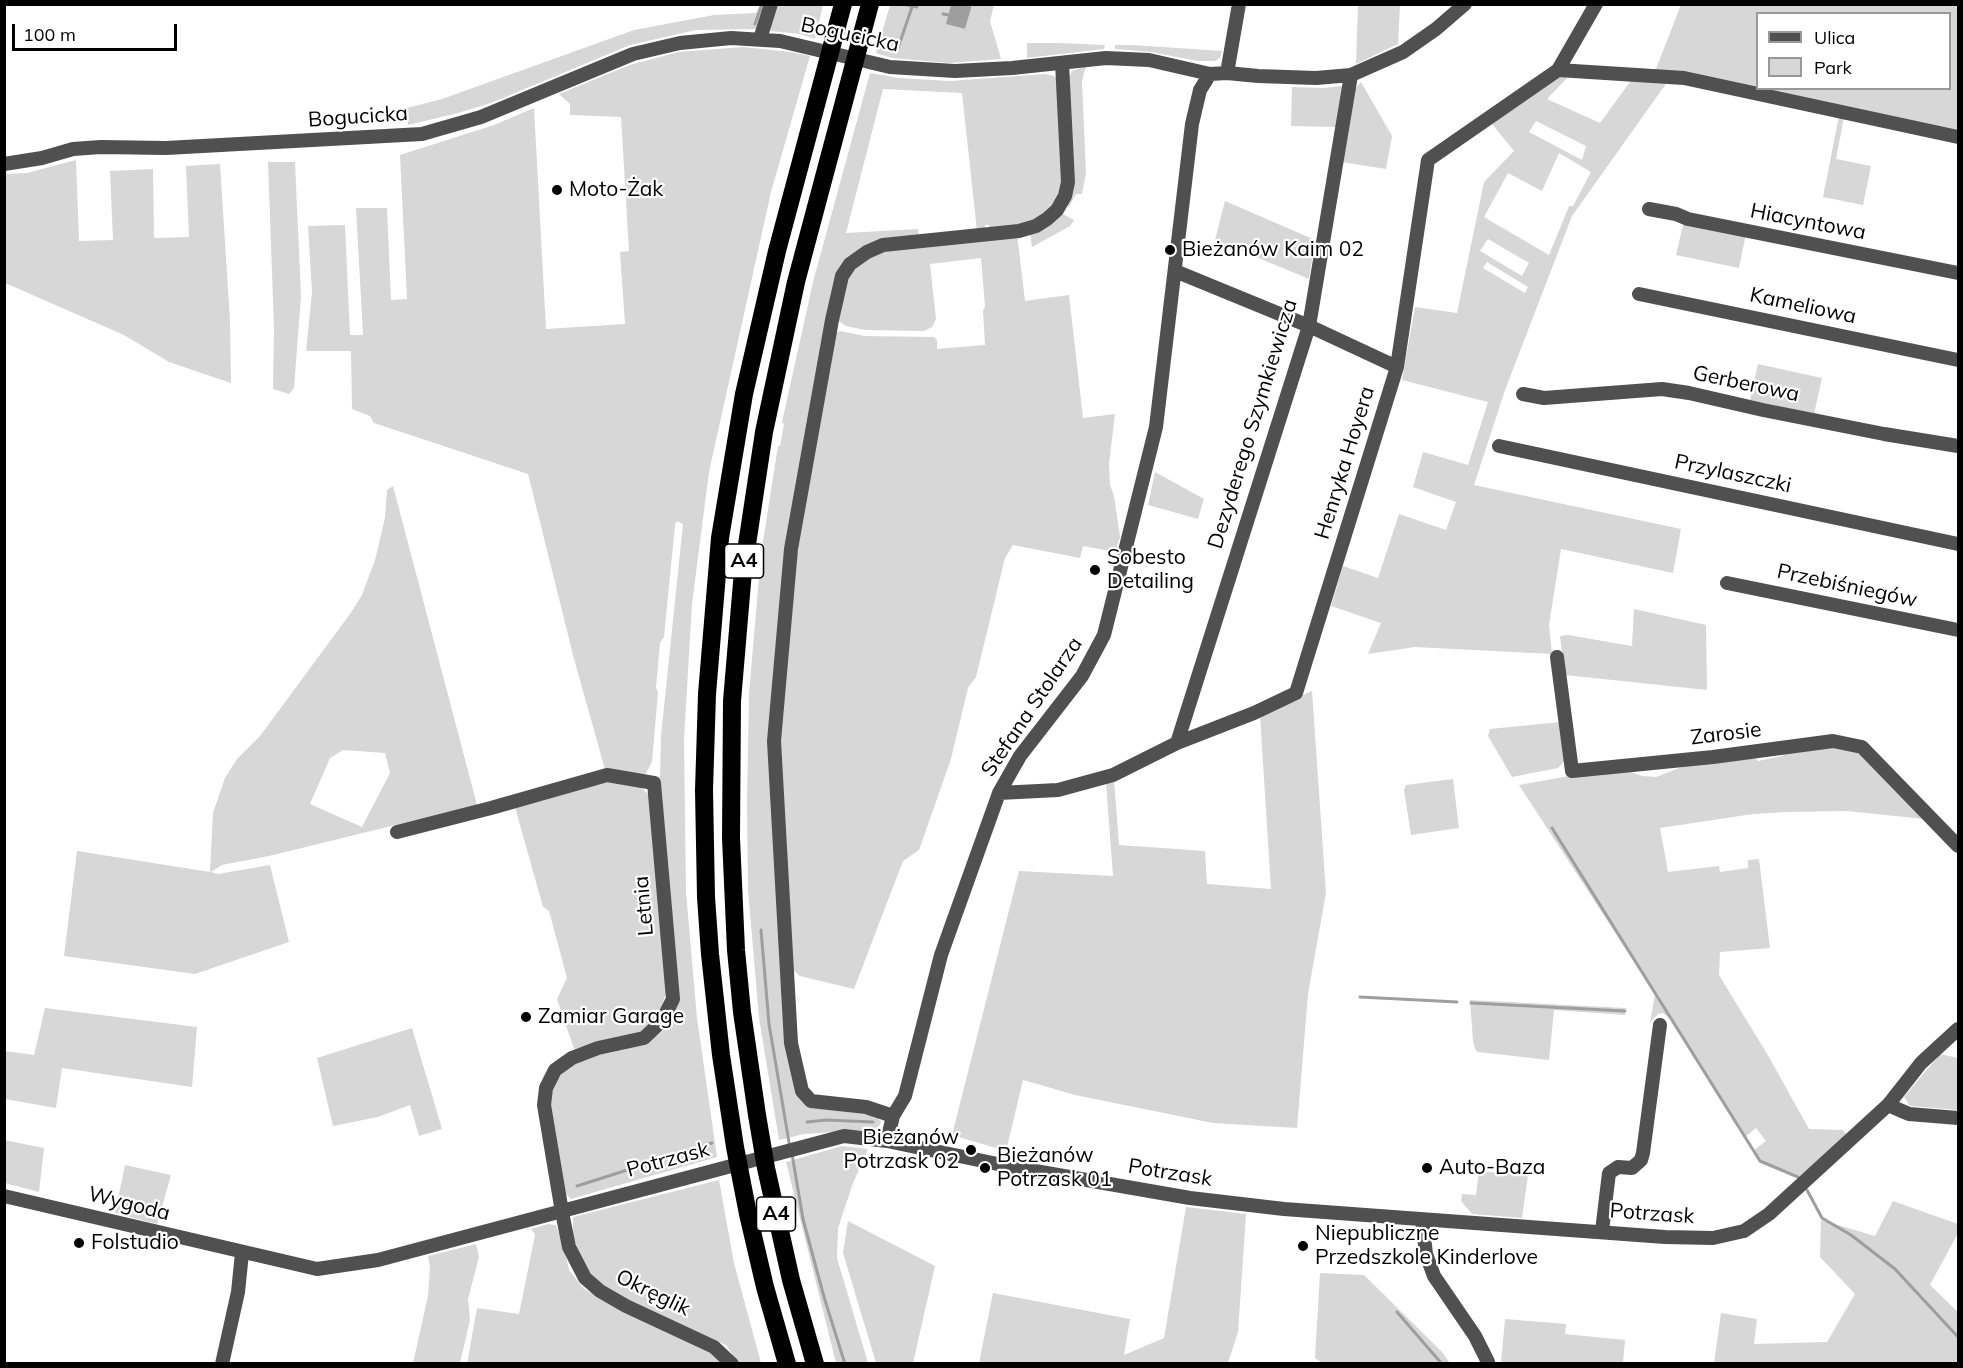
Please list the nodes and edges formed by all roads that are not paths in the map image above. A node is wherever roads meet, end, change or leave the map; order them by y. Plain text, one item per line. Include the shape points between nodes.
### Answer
1 (771, 4) edge
2 (843, 4) edge
3 (870, 4) edge
4 (1239, 4) edge
5 (1465, 4) edge
6 (1596, 4) edge
7 (760, 39) junction
8 (1062, 63) junction
9 (1558, 70) junction
10 (1227, 73) junction
11 (1210, 74) junction
12 (1351, 75) junction
13 (1959, 137) edge
14 (4, 164) edge
15 (1649, 208) dead end
16 (1175, 271) junction
17 (1959, 273) edge
18 (1639, 294) dead end
19 (1309, 326) junction
20 (1959, 360) edge
21 (1397, 367) junction
22 (1523, 394) dead end
23 (1499, 446) dead end
24 (1959, 446) edge
25 (1959, 544) edge
26 (1727, 583) dead end
27 (1959, 630) edge
28 (1557, 657) dead end
29 (1177, 743) junction
30 (999, 793) junction
31 (397, 832) dead end
32 (1959, 846) edge
33 (1660, 1025) dead end
34 (1959, 1029) edge
35 (1888, 1105) junction
36 (893, 1116) junction
37 (1959, 1118) edge
38 (887, 1141) junction
39 (4, 1196) edge
40 (562, 1212) junction
41 (1422, 1219) junction
42 (1602, 1231) junction
43 (242, 1253) junction
44 (1488, 1362) dead end
45 (222, 1364) edge
46 (732, 1364) edge
47 (787, 1364) edge
48 (815, 1364) edge

1 - 7 street
2 - 47 highway, A4 via 761,317 739,424 715,584 705,733 706,897 721,1055 748,1214
3 - 48 highway, A4 via 796,282 764,432 743,571 731,743 733,904 749,1062 778,1226
4 - 10 street
5 - 12 street, Bogucicka via 1403,52
6 - 9 street, Henryka Hoyera
7 - 8 street, Bogucicka via 890,67 955,71
7 - 14 street, Bogucicka via 706,39 649,50 481,117 422,134 73,149
8 - 11 street, Bogucicka via 1106,58 1149,60
8 - 36 street via 1068,182 1057,210 1036,226 1018,231 883,245 850,264 842,276 791,549 774,741 791,1043 802,1091 811,1101 866,1107
9 - 13 street via 1684,78
9 - 21 street, Henryka Hoyera via 1428,160
10 - 11 street, Bogucicka
10 - 12 street, Bogucicka via 1316,78
11 - 16 street, Stefana Stolarza via 1200,90 1192,124
12 - 19 street, Dezyderego Szymkiewicza
15 - 17 street, Hiacyntowa
16 - 19 street
16 - 30 street, Stefana Stolarza via 1156,427 1104,635 1082,676 1020,756
18 - 20 street, Kameliowa
19 - 21 street
19 - 29 street, Dezyderego Szymkiewicza
21 - 29 street, Henryka Hoyera via 1296,693
22 - 24 street, Gerberowa via 1544,398 1662,389
23 - 25 street, Przylaszczki
26 - 27 street, Przebiśniegów
28 - 32 street, Zarosie via 1572,771 1713,758 1833,741 1862,747
29 - 30 street, Henryka Hoyera via 1113,775 1058,790
30 - 36 street, Stefana Stolarza via 941,955 905,1096
31 - 40 street, Letnia via 607,775 654,783 673,999 662,1021 644,1038 598,1048 555,1070 546,1088 544,1105
33 - 42 street via 1643,1153 1632,1168 1618,1167 1609,1173
34 - 35 street, Potrzask via 1921,1063
35 - 37 street via 1909,1114
35 - 42 street, Potrzask via 1769,1214 1744,1231 1713,1238
36 - 38 street, Stefana Stolarza
38 - 40 street, Potrzask via 844,1136
38 - 41 street, Potrzask via 1190,1198
39 - 43 street, Wygoda
40 - 43 street, Potrzask via 378,1260 317,1269
40 - 46 street, Okręglik via 569,1247 585,1278 626,1306 714,1347
41 - 42 street, Potrzask
41 - 44 street via 1426,1254 1434,1276
43 - 45 street

